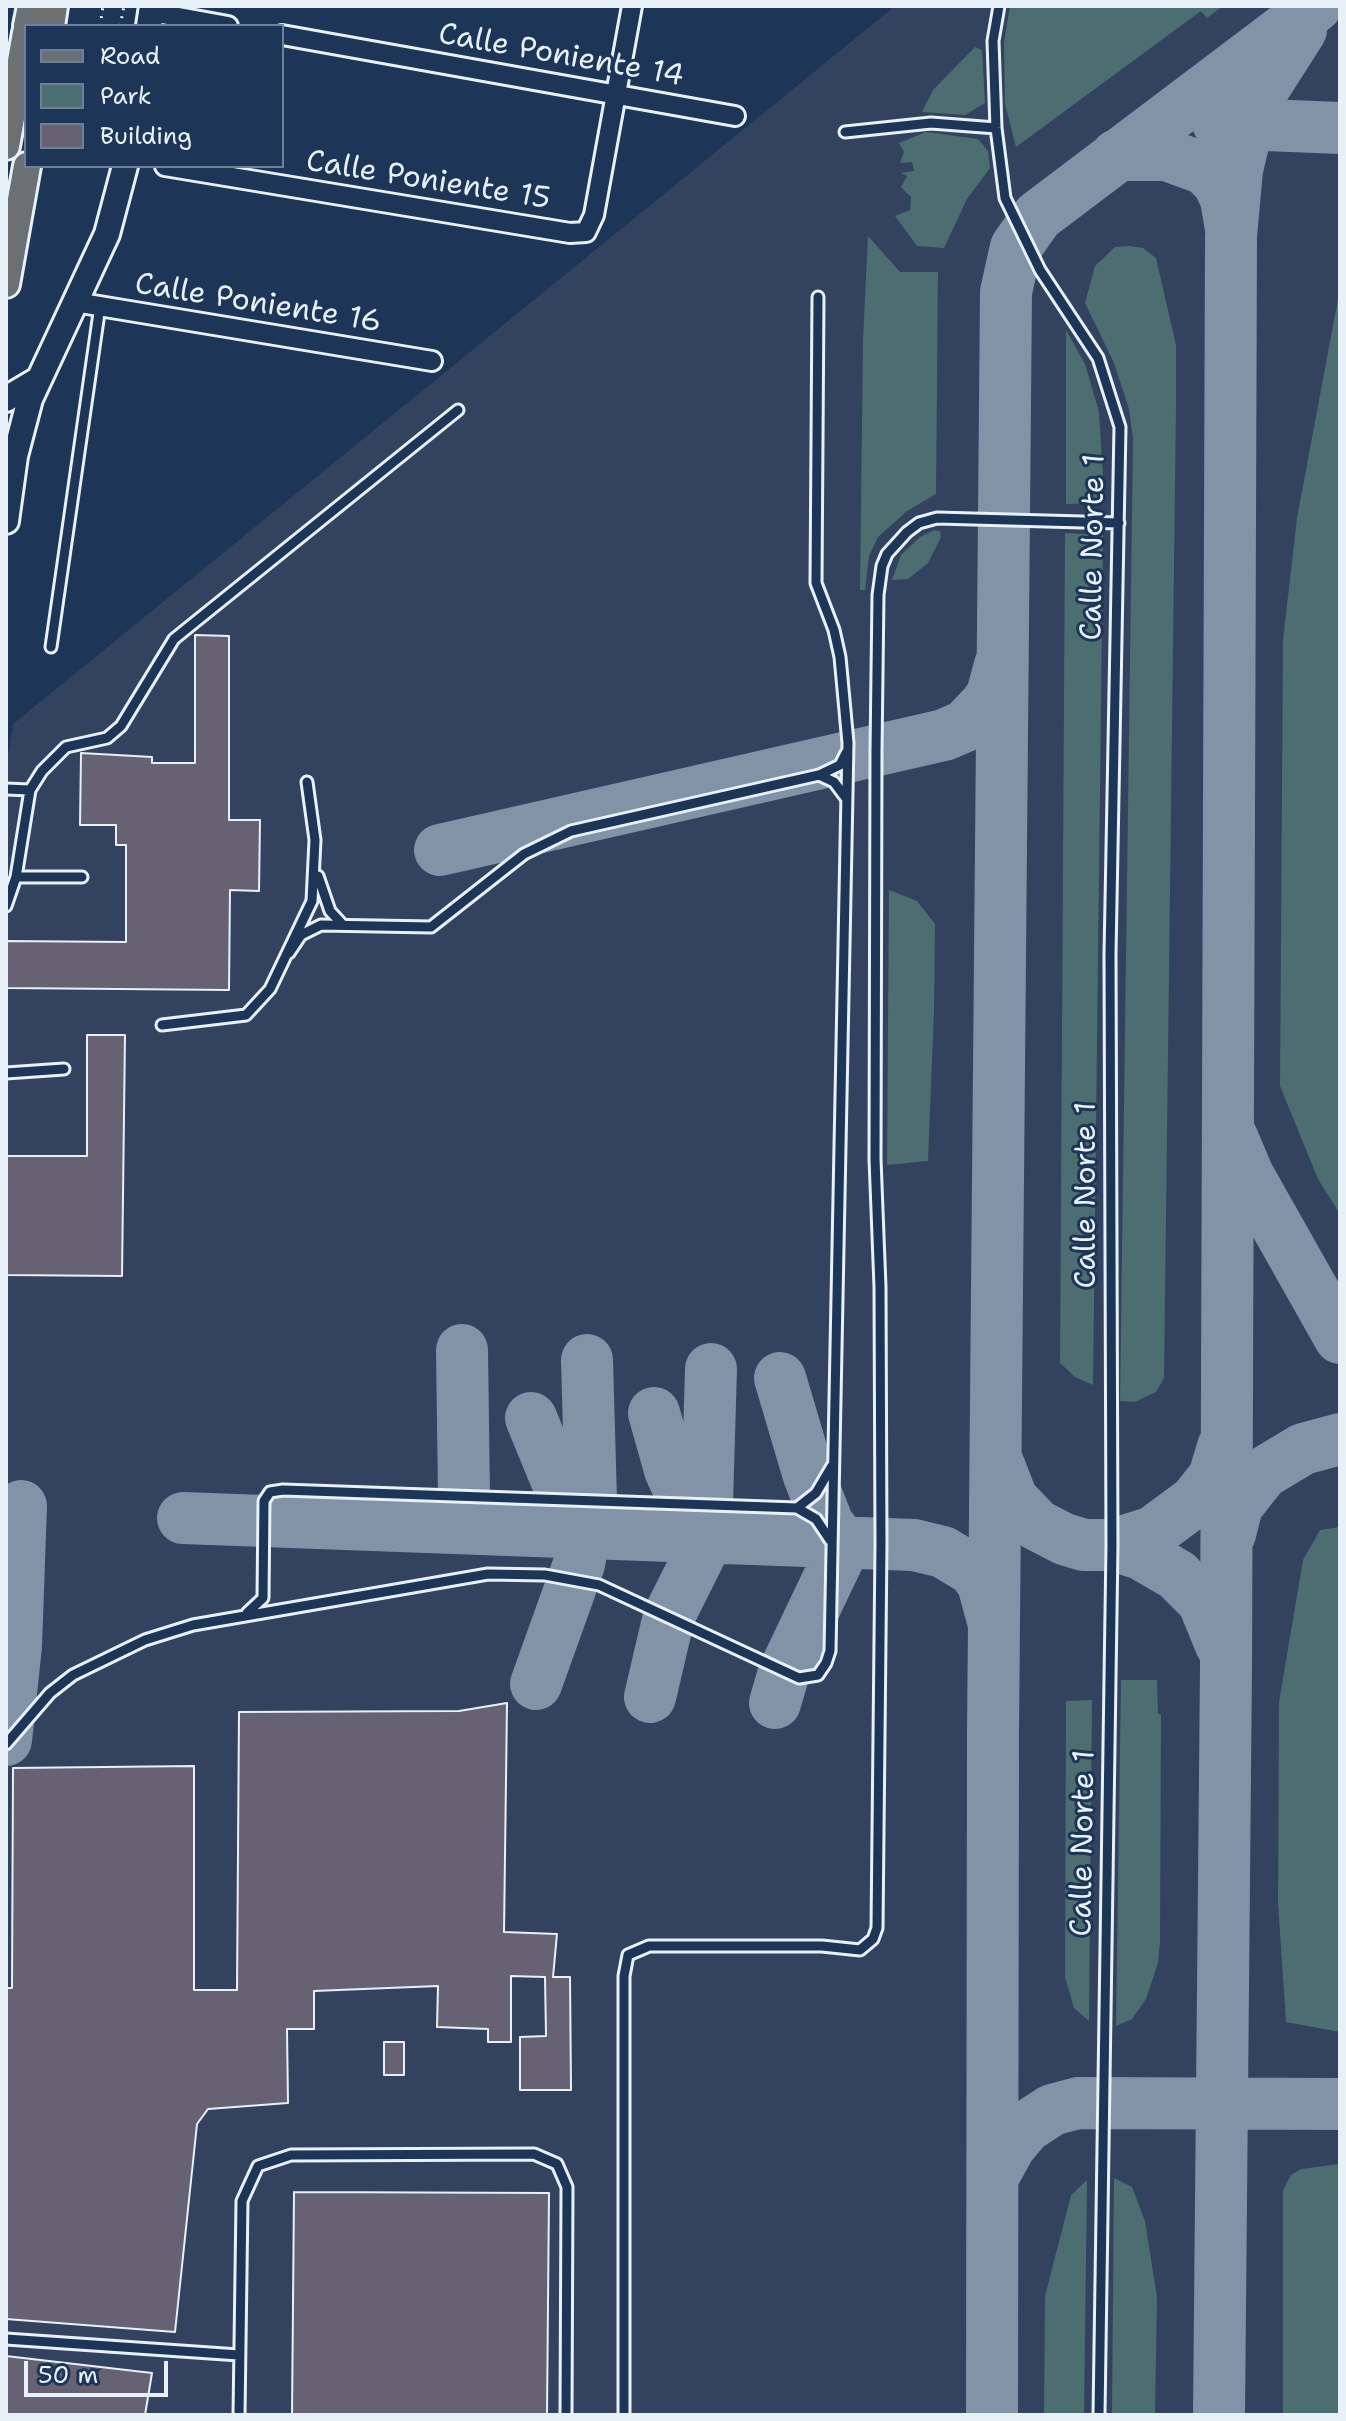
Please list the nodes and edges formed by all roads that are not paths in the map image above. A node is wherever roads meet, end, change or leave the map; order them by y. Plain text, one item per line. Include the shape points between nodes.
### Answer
1 (632, 6) edge
2 (999, 6) edge
3 (151, 15) edge
4 (214, 24) edge
5 (284, 35) edge
6 (24, 46) edge
7 (617, 95) junction
8 (16, 98) edge
9 (735, 116) dead end
10 (996, 128) junction
11 (845, 132) dead end
12 (6, 146) edge
13 (27, 168) edge
14 (124, 168) edge
15 (177, 168) edge
16 (6, 284) edge
17 (818, 297) dead end
18 (75, 302) junction
19 (100, 306) junction
20 (432, 361) dead end
21 (36, 381) junction
22 (6, 399) edge
23 (458, 410) dead end
24 (6, 521) edge
25 (1119, 523) junction
26 (51, 647) dead end
27 (848, 743) junction
28 (819, 775) junction
29 (307, 782) dead end
30 (6, 789) edge
31 (30, 790) junction
32 (847, 800) junction
33 (316, 867) junction
34 (16, 877) junction
35 (82, 877) dead end
36 (6, 906) edge
37 (343, 925) junction
38 (289, 953) junction
39 (162, 1025) dead end
40 (64, 1069) dead end
41 (6, 1073) edge
42 (833, 1463) junction
43 (797, 1508) junction
44 (832, 1543) junction
45 (263, 1598) junction
46 (282, 1609) junction
47 (244, 1615) junction
48 (6, 1744) edge
49 (6, 2339) edge
50 (239, 2355) junction
51 (239, 2415) edge
52 (566, 2415) edge
53 (624, 2415) edge
54 (1099, 2415) edge

1 - 7 street
2 - 10 lane, Calle Norte 1 via 993,41
3 - 4 street
5 - 7 street, Calle Poniente 14
6 - 8 main road
7 - 9 street, Calle Poniente 14
7 - 15 street, Calle Poniente 15 via 594,215 586,232
8 - 12 main road
10 - 11 lane via 931,123
10 - 25 lane, Calle Norte 1 via 1005,198 1040,270 1082,330 1108,385 1120,427
13 - 16 main road
14 - 18 main road via 107,234
17 - 27 lane via 816,583 840,657
18 - 19 street, Calle Poniente 16
18 - 21 main road
19 - 20 street, Calle Poniente 16
19 - 26 lane
21 - 22 main road
21 - 24 main road via 19,437
23 - 31 lane via 174,639 121,726 107,738 66,747
25 - 53 lane via 937,518 907,532 882,566 876,766 881,1529 877,1928 860,1950 649,1946 628,1955
25 - 54 lane, Calle Norte 1 via 1110,954 1112,1545
27 - 28 lane via 840,765
27 - 32 lane
28 - 32 lane via 834,782
28 - 37 lane via 571,831 516,860 431,927
29 - 33 lane
30 - 31 lane
31 - 34 lane
32 - 42 lane
33 - 37 lane via 325,900
33 - 38 lane via 312,901
34 - 35 lane
34 - 36 lane
37 - 38 lane via 307,931
38 - 39 lane via 270,989 246,1015
40 - 41 lane
42 - 43 lane via 816,1493
42 - 44 lane
43 - 44 lane via 816,1519
43 - 45 lane via 270,1492 264,1501
44 - 46 lane via 828,1657 818,1675 805,1679 599,1585 545,1575 488,1574
45 - 46 lane
45 - 47 lane
46 - 47 lane
47 - 48 lane via 145,1640 73,1675
49 - 50 lane
50 - 51 lane
50 - 52 lane via 242,2201 258,2166 291,2155 534,2154 557,2164 567,2187

